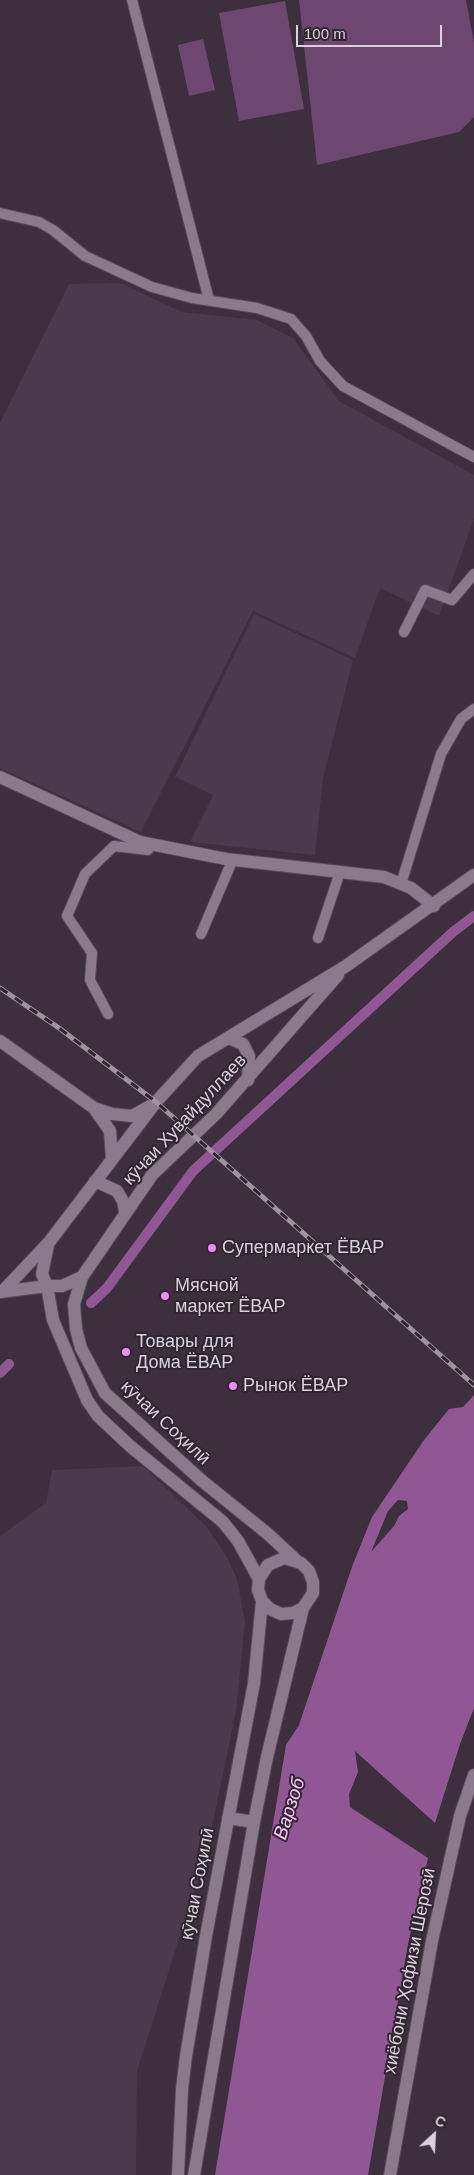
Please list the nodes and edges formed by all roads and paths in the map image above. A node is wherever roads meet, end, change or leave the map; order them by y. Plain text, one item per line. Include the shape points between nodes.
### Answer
1 (132, 0) edge
2 (0, 213) edge
3 (209, 300) junction
4 (474, 457) edge
5 (474, 574) edge
6 (404, 632) dead end
7 (474, 709) edge
8 (0, 776) edge
9 (152, 845) junction
10 (233, 859) junction
11 (340, 872) junction
12 (474, 876) edge
13 (402, 884) junction
14 (434, 906) junction
15 (201, 934) dead end
16 (318, 938) dead end
17 (346, 966) junction
18 (108, 1014) dead end
19 (228, 1038) junction
20 (0, 1041) edge
21 (248, 1080) junction
22 (156, 1102) junction
23 (94, 1108) junction
24 (112, 1159) junction
25 (96, 1181) junction
26 (125, 1211) junction
27 (50, 1241) junction
28 (82, 1277) junction
29 (47, 1286) junction
30 (1, 1292) edge
31 (296, 1560) junction
32 (259, 1579) junction
33 (262, 1601) junction
34 (303, 1608) junction
35 (474, 1776) edge
36 (228, 1818) junction
37 (254, 1822) junction
38 (178, 2175) edge
39 (194, 2175) edge
40 (390, 2175) edge

1 - 3 street
2 - 3 street via 39,222 85,256 144,284 174,294
3 - 4 street via 257,308 290,319 306,336 320,361 343,386
5 - 6 street via 452,600 425,590
7 - 13 street via 461,719 441,754
8 - 9 street
9 - 10 street
9 - 18 street via 148,850 114,846 85,874 67,916 92,953 90,980
10 - 11 street
10 - 15 street
11 - 13 street via 384,877
11 - 16 street
12 - 14 street, кӯчаи Хувайдуллаев
13 - 14 street
14 - 17 street, кӯчаи Хувайдуллаев
17 - 19 street, кӯчаи Хувайдуллаев
17 - 21 street, кӯчаи Хувайдуллаев
19 - 21 street via 243,1044 249,1056
19 - 22 street, кӯчаи Хувайдуллаев via 198,1056
20 - 23 street
21 - 26 street, кӯчаи Хувайдуллаев via 152,1175
22 - 23 street via 132,1116
22 - 24 street, кӯчаи Хувайдуллаев
23 - 24 street via 110,1131
24 - 25 street, кӯчаи Хувайдуллаев
25 - 26 street via 117,1191
25 - 27 street, кӯчаи Хувайдуллаев
26 - 28 street, кӯчаи Хувайдуллаев
27 - 29 street, кӯчаи Хувайдуллаев via 42,1274
27 - 30 street, кӯчаи Хувайдуллаев
28 - 29 street, кӯчаи Хувайдуллаев via 62,1286
28 - 31 street, кӯчаи Соҳилӣ via 74,1304 76,1329 81,1348 106,1393 201,1480
29 - 30 street, кӯчаи Хувайдуллаев
29 - 32 street, кӯчаи Соҳилӣ via 53,1320 87,1400 98,1416 223,1522 238,1541
31 - 32 street via 284,1558 273,1561 264,1568
31 - 34 street, кӯчаи Соҳилӣ via 305,1566 313,1582 312,1594
32 - 33 street, кӯчаи Соҳилӣ
33 - 34 street via 281,1614
33 - 36 street, кӯчаи Соҳилӣ via 254,1683
34 - 37 street, кӯчаи Соҳилӣ
35 - 40 street, хиёбони Ҳофизи Шерозӣ via 460,1816 432,1941
36 - 37 street
36 - 38 street, кӯчаи Соҳилӣ via 186,2056
37 - 39 street, кӯчаи Соҳилӣ

